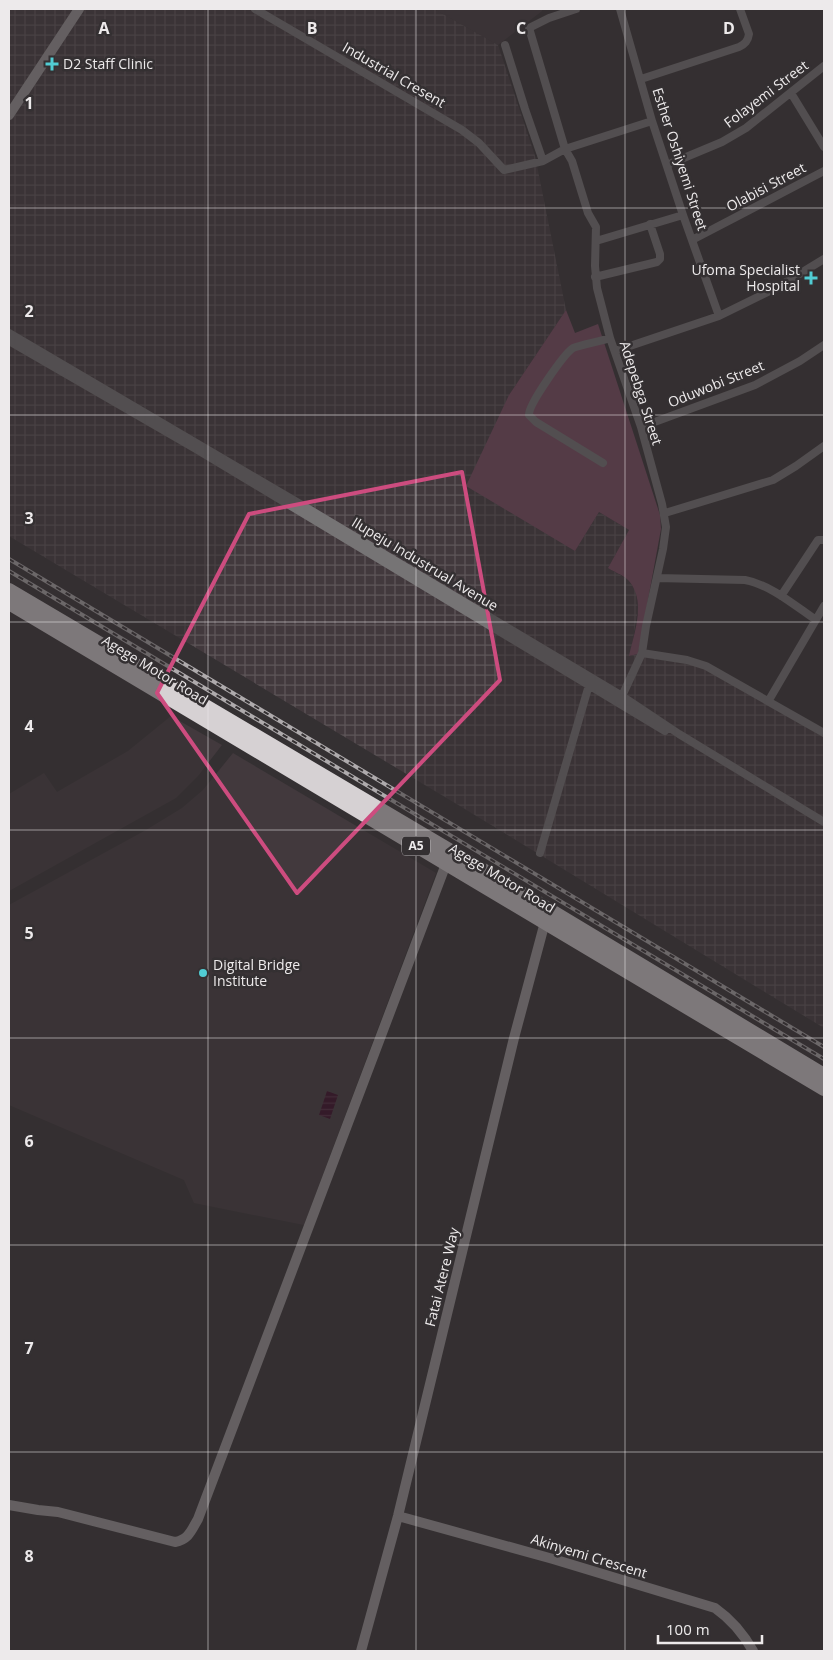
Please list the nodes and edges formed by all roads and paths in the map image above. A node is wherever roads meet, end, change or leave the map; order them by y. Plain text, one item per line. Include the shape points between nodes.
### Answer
1 (79, 9) edge
2 (255, 9) edge
3 (546, 9) edge
4 (576, 9) edge
5 (620, 9) edge
6 (740, 9) edge
7 (549, 18) junction
8 (505, 46) dead end
9 (824, 66) edge
10 (641, 79) junction
11 (791, 93) junction
12 (9, 115) edge
13 (652, 120) junction
14 (824, 147) edge
15 (562, 150) junction
16 (543, 161) junction
17 (667, 165) junction
18 (824, 171) edge
19 (683, 215) junction
20 (650, 224) junction
21 (692, 240) junction
22 (596, 241) junction
23 (824, 259) edge
24 (595, 277) junction
25 (718, 316) junction
26 (9, 333) edge
27 (610, 338) junction
28 (9, 342) edge
29 (824, 345) edge
30 (615, 351) junction
31 (641, 427) junction
32 (824, 446) edge
33 (603, 463) dead end
34 (664, 513) junction
35 (824, 540) edge
36 (657, 578) junction
37 (9, 590) edge
38 (782, 596) junction
39 (9, 602) edge
40 (824, 606) edge
41 (816, 620) junction
42 (642, 653) junction
43 (589, 685) junction
44 (622, 696) junction
45 (769, 700) junction
46 (824, 733) edge
47 (824, 822) edge
48 (824, 827) edge
49 (540, 852) dead end
50 (446, 864) junction
51 (549, 917) junction
52 (824, 1075) edge
53 (824, 1089) edge
54 (9, 1505) edge
55 (398, 1516) junction
56 (361, 1651) edge
57 (753, 1651) edge

1 - 12 street
2 - 16 street, Industrial Cresent via 462,130 504,170
3 - 7 street
4 - 7 street
5 - 10 street, Esther Oshiyemi Street
6 - 10 street via 748,34 745,44
7 - 15 street, Adepebga Street via 529,28
8 - 16 street
9 - 11 street, Folayemi Street
10 - 13 street, Esther Oshiyemi Street
11 - 14 street
11 - 17 street, Folayemi Street via 722,142
13 - 15 street
13 - 17 street, Esther Oshiyemi Street
15 - 16 street
15 - 22 street, Adepebga Street via 572,161 588,213 596,227
17 - 19 street, Esther Oshiyemi Street
18 - 21 street, Olabisi Street
19 - 20 street
19 - 21 street, Esther Oshiyemi Street
20 - 22 street
20 - 24 street via 660,254 657,262
21 - 25 street, Esther Oshiyemi Street
22 - 24 street, Adepebga Street
23 - 25 street via 778,287
24 - 27 street, Adepebga Street
25 - 30 street
26 - 44 street, Ilupeju Industrual Avenue
27 - 30 street, Adepebga Street
27 - 33 street via 574,348 568,353 528,409 528,415 536,422
28 - 43 street, Ilupeju Industrual Avenue via 196,449
29 - 31 street, Oduwobi Street via 755,385
30 - 31 street, Adepebga Street
31 - 34 street, Adepebga Street
32 - 34 street via 772,480
34 - 36 street, Adepebga Street via 666,534
35 - 38 street via 818,540
36 - 38 street via 745,580 756,582
36 - 42 street, Adepebga Street
37 - 51 highway, Agege Motor Road / A5
38 - 41 street
39 - 50 highway, Agege Motor Road / A5
40 - 41 street
41 - 45 street
42 - 44 street, Adepebga Street
42 - 45 street via 706,666
43 - 48 street, Ilupeju Industrual Avenue
43 - 49 street
44 - 47 street, Ilupeju Industrual Avenue via 687,740
45 - 46 street
50 - 51 highway, Agege Motor Road / A5 via 528,911
50 - 54 street via 198,1519 187,1537 175,1542 58,1512
51 - 52 highway, Agege Motor Road / A5
51 - 53 highway, Agege Motor Road / A5
51 - 55 street, Fatai Atere Way via 514,1038
55 - 56 street, Fatai Atere Way
55 - 57 street, Akinyemi Crescent via 715,1608 744,1635

